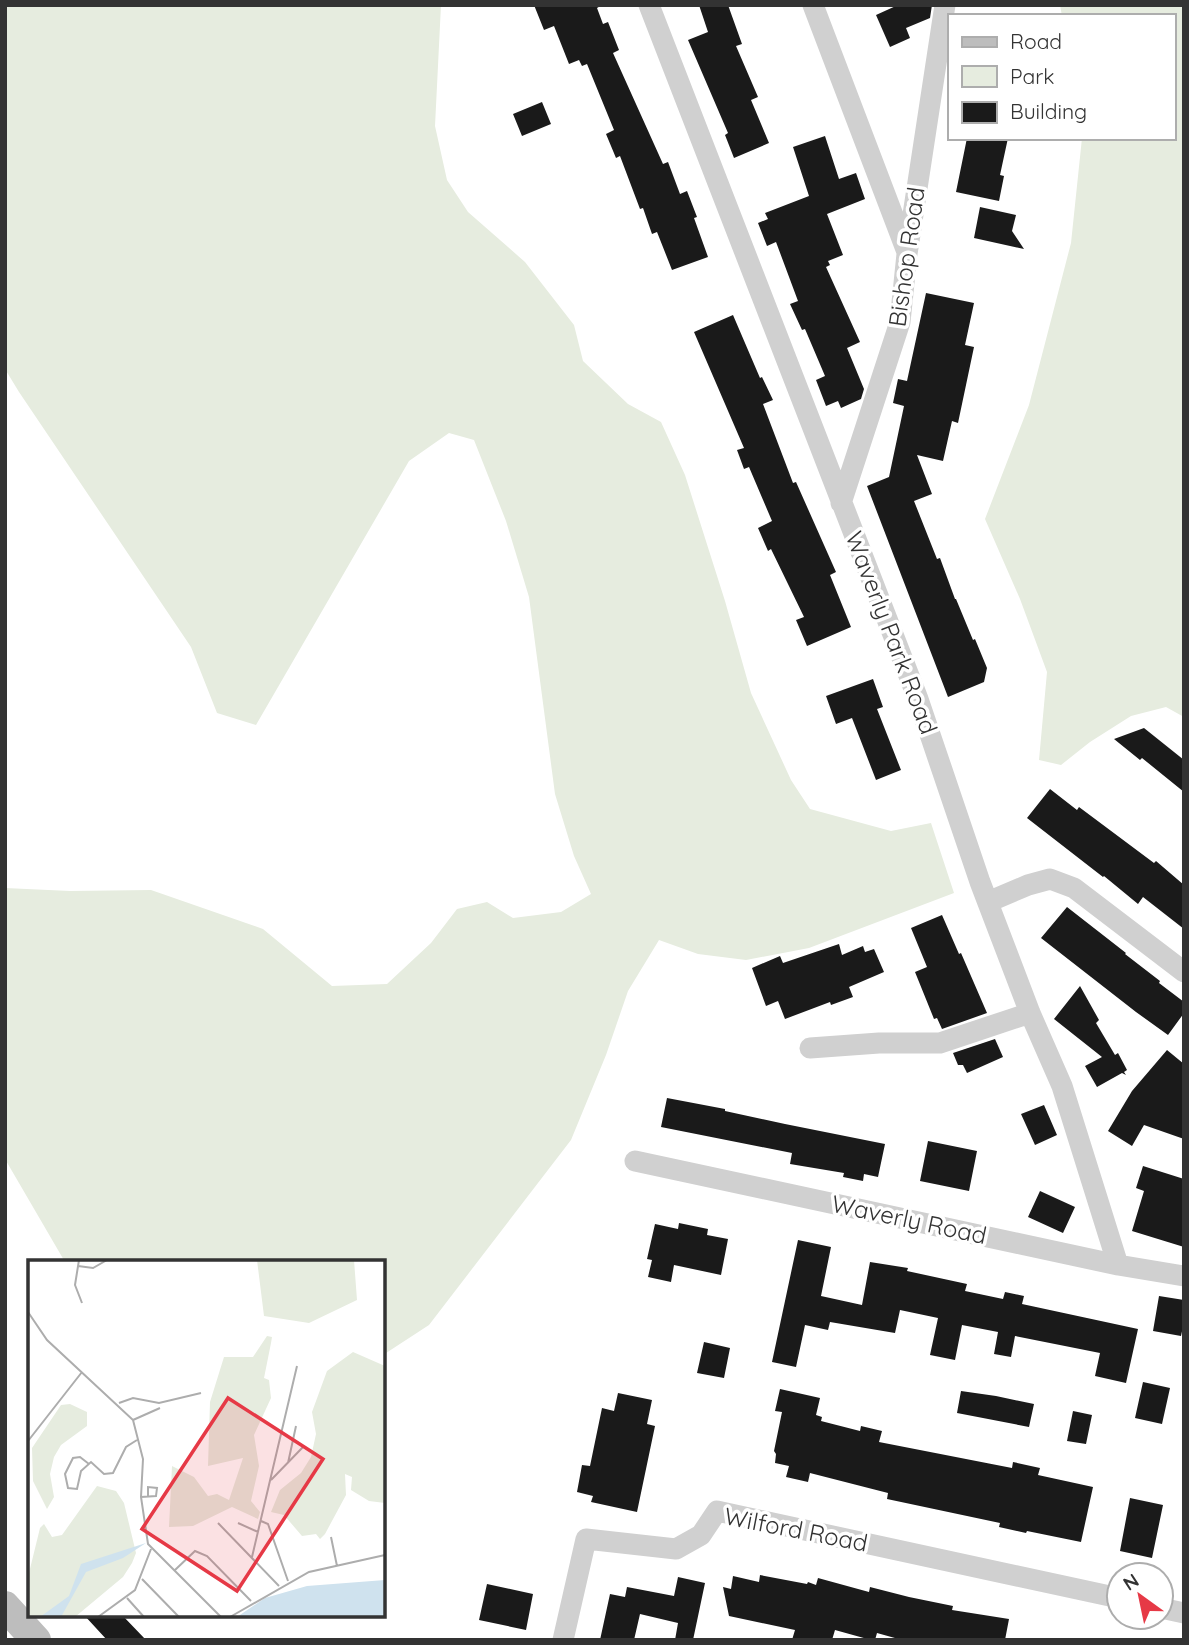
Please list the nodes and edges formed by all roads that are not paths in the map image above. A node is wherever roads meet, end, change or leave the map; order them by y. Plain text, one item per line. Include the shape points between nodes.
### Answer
1 (649, 5) edge
2 (813, 5) edge
3 (945, 5) edge
4 (907, 254) junction
5 (841, 503) junction
6 (988, 902) junction
7 (1184, 971) edge
8 (1030, 1013) junction
9 (810, 1048) dead end
10 (635, 1161) dead end
11 (1118, 1265) junction
12 (1184, 1276) edge
13 (1105, 1595) edge
14 (5, 1606) edge
15 (36, 1640) edge
16 (563, 1640) edge

1 - 5 street, Waverly Park Road
2 - 4 street
3 - 4 street, Bishop Road
4 - 5 street, Bishop Road via 901,322
5 - 6 street, Waverly Park Road via 918,699
6 - 7 street via 1050,879 1074,888
6 - 8 street, Waverly Park Road
8 - 9 street via 940,1043
8 - 11 street, Waverly Park Road via 1062,1086
10 - 11 street, Waverly Road
11 - 12 street, Waverly Road
13 - 16 street, Wilford Road via 717,1511 701,1535 677,1549 586,1539
14 - 15 main road

